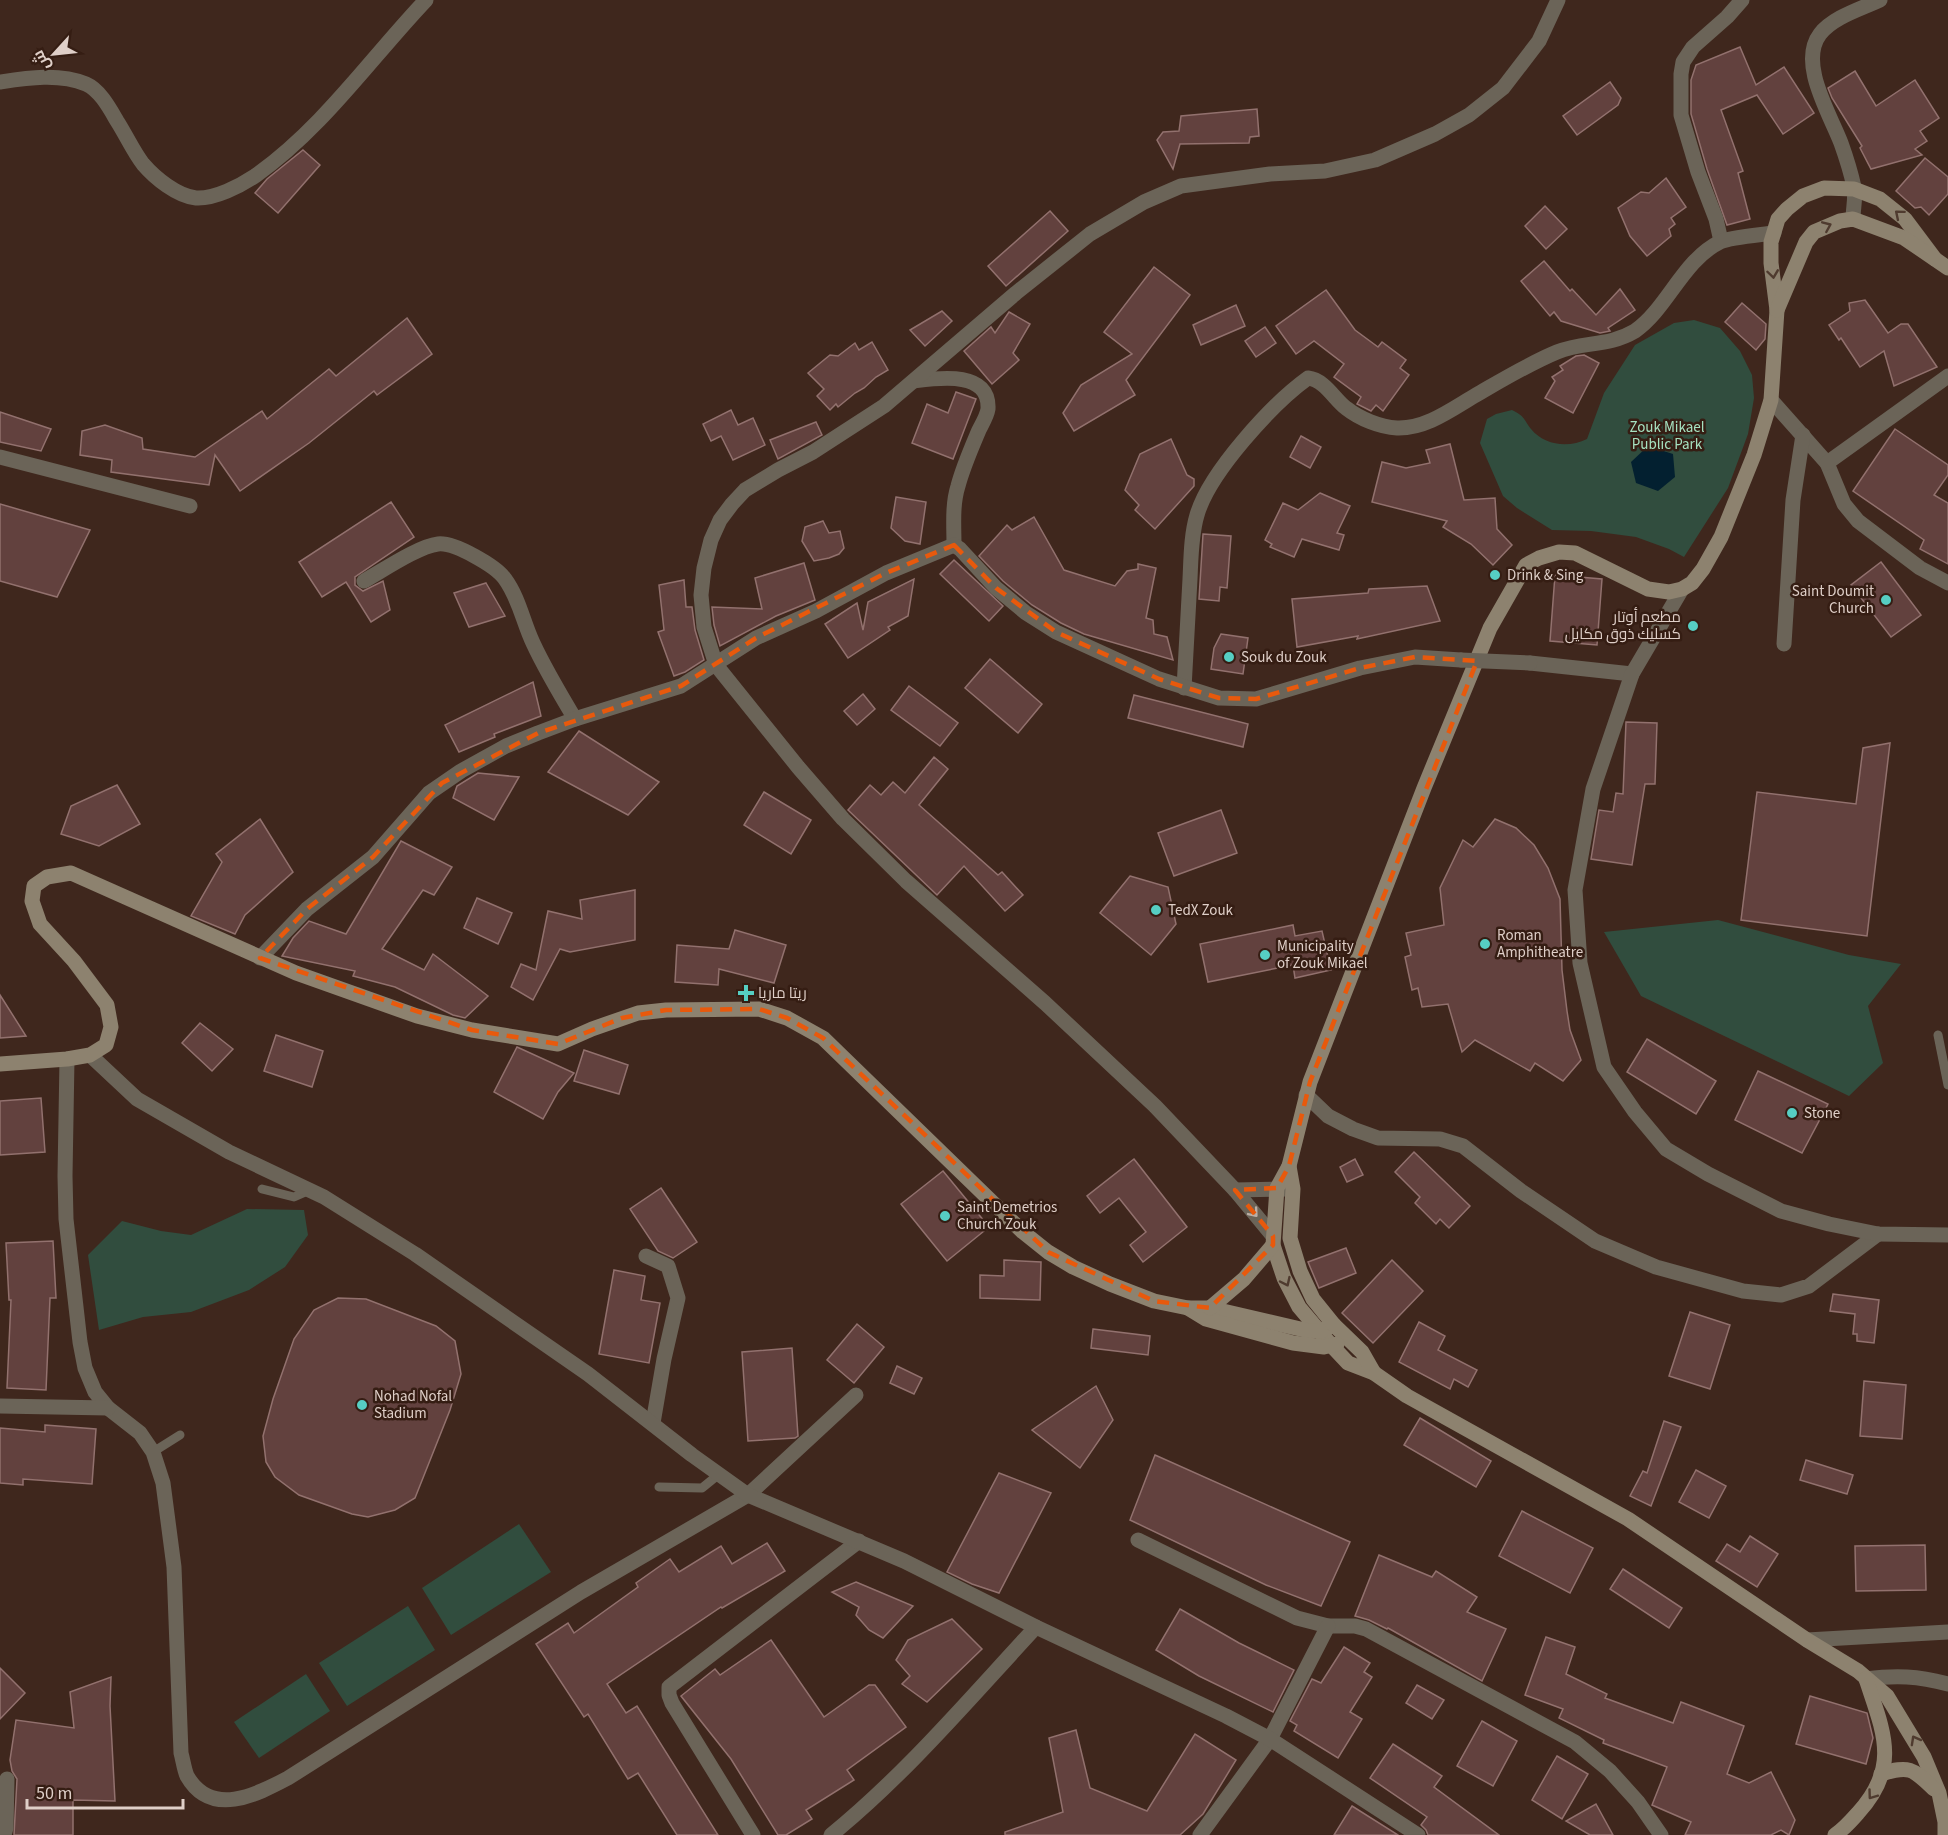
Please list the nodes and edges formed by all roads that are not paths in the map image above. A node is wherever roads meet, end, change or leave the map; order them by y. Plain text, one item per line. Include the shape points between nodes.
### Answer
1 (426, 0) edge
2 (1558, 0) edge
3 (1742, 0) edge
4 (1880, 0) edge
5 (0, 82) edge
6 (1854, 189) junction
7 (1853, 219) junction
8 (1774, 233) junction
9 (1721, 241) junction
10 (1942, 264) edge
11 (1778, 310) junction
12 (1948, 376) edge
13 (914, 381) junction
14 (1772, 400) junction
15 (1803, 435) junction
16 (0, 458) edge
17 (1827, 463) junction
18 (190, 506) dead end
19 (954, 545) junction
20 (364, 581) dead end
21 (1948, 583) edge
22 (1682, 589) junction
23 (1784, 644) dead end
24 (716, 665) junction
25 (1632, 674) junction
26 (1184, 688) junction
27 (575, 719) junction
28 (260, 958) junction
29 (1938, 1035) dead end
30 (90, 1055) junction
31 (67, 1059) junction
32 (0, 1064) edge
33 (1948, 1085) edge
34 (1306, 1095) junction
35 (262, 1189) dead end
36 (1285, 1189) junction
37 (310, 1190) junction
38 (1235, 1190) junction
39 (1878, 1234) junction
40 (1948, 1235) edge
41 (1273, 1240) junction
42 (646, 1256) dead end
43 (1188, 1308) junction
44 (1210, 1308) junction
45 (1327, 1328) junction
46 (1349, 1340) junction
47 (1332, 1346) junction
48 (1374, 1373) junction
49 (856, 1395) dead end
50 (0, 1406) edge
51 (108, 1408) junction
52 (653, 1423) junction
53 (180, 1435) dead end
54 (153, 1452) junction
55 (718, 1475) junction
56 (659, 1487) dead end
57 (748, 1495) junction
58 (1138, 1540) dead end
59 (859, 1541) junction
60 (1328, 1626) junction
61 (1036, 1627) junction
62 (1948, 1632) edge
63 (1807, 1640) junction
64 (1866, 1678) junction
65 (1948, 1684) edge
66 (1270, 1739) junction
67 (1881, 1774) junction
68 (7, 1779) dead end
69 (1939, 1793) junction
70 (4, 1835) edge
71 (753, 1835) edge
72 (831, 1835) edge
73 (1200, 1835) edge
74 (1418, 1835) edge
75 (1661, 1835) edge
76 (1835, 1835) edge
77 (1946, 1835) edge

1 - 5 street via 301,137 255,176 213,195 196,198 178,192 153,175 103,99 87,84 39,77
2 - 13 street via 1539,41 1503,88 1469,115 1375,160 1325,171 1181,186 1144,202 1090,234
3 - 9 street via 1693,46 1681,74 1681,115
4 - 6 street via 1834,22 1820,34 1812,61
6 - 7 street
6 - 8 main road via 1824,188 1803,196 1778,219
10 -> 6 main road via 1905,219 1880,199
7 - 10 main road via 1904,238
11 -> 7 main road via 1806,242 1814,232
8 - 9 street
8 -> 11 main road via 1771,263
9 - 26 street via 1696,261 1636,330 1617,341 1567,348 1535,362 1415,427 1372,423 1346,408 1315,379 1308,378 1297,386 1244,439 1210,488 1197,515
11 - 14 main road
12 - 17 street
13 - 19 street via 970,381 983,391 987,401 988,411 957,489
13 - 24 street via 885,406 745,490 720,520 711,540 701,595 704,627
14 - 15 street
14 - 22 main road via 1721,537 1703,569
15 - 17 street
15 - 23 street via 1793,500
16 - 18 street
17 - 21 street via 1844,504 1858,521 1920,568
19 - 24 street via 886,573 756,638
19 - 26 street via 1026,613
20 - 27 street via 438,544 452,545 490,565 514,593 546,670
22 - 25 street
22 - 34 main road via 1669,592 1648,588 1575,553 1559,552 1526,566 1490,628
24 - 27 street via 681,686
24 - 38 street via 843,819 906,881 1138,1090
25 - 26 street, bridge via 1530,663 1415,657 1256,699 1219,698
25 - 39 street via 1593,789 1575,890 1580,963 1604,1067 1666,1149 1781,1210
27 - 28 street via 506,746 442,783 373,856 307,909
28 - 30 main road via 87,879 71,873 47,877 34,886 32,901 40,924 107,1005 111,1027 106,1045
28 - 43 main road via 417,1016 472,1030 558,1044 638,1013 759,1009 787,1018 823,1038 1048,1252 1110,1284 1154,1301
29 - 33 lane
30 - 31 main road
30 - 37 street via 137,1099 229,1152
31 - 32 main road
31 - 51 street via 66,1219 80,1342 95,1392
34 - 36 main road
34 - 39 street via 1328,1116 1353,1130 1378,1138 1440,1139 1463,1146 1595,1241 1656,1267 1743,1291 1781,1295 1809,1286
35 - 37 lane via 294,1197
36 - 38 street
36 - 41 main road
36 - 45 main road via 1290,1238 1300,1271
37 - 52 street via 424,1260
38 -> 41 street
39 - 40 street
41 - 44 main road via 1244,1279
41 -> 45 main road via 1284,1278 1299,1307
42 - 52 street via 668,1266 678,1298
43 - 44 main road
43 - 47 main road via 1206,1319 1293,1343
44 - 45 main road via 1309,1331
45 - 46 main road
45 - 47 main road
46 - 47 main road
46 - 48 main road via 1362,1352
47 - 48 main road via 1348,1363
48 - 63 main road via 1407,1396 1628,1519
49 - 57 street
50 - 51 street
51 - 54 street via 140,1433
52 - 55 street
53 - 54 lane
54 - 57 street via 163,1483 174,1567 181,1753 186,1774 198,1790 214,1799 238,1800 288,1778 581,1592
55 - 56 lane via 702,1488
55 - 57 street
57 - 59 street
58 - 60 street via 1298,1618
59 - 61 street
59 - 71 street via 669,1687 672,1703
60 - 66 street
60 - 75 street via 1366,1629 1575,1742 1638,1802
61 - 66 street
61 - 72 street via 956,1714
62 - 63 street
63 - 64 main road
64 - 65 street via 1895,1675
64 - 67 main road via 1883,1735 1885,1755
69 -> 64 main road via 1908,1727 1887,1696
66 - 73 street
66 - 74 street
67 - 69 main road via 1900,1768 1911,1770
67 -> 76 main road via 1879,1785 1864,1806
68 - 70 street
69 - 77 main road

